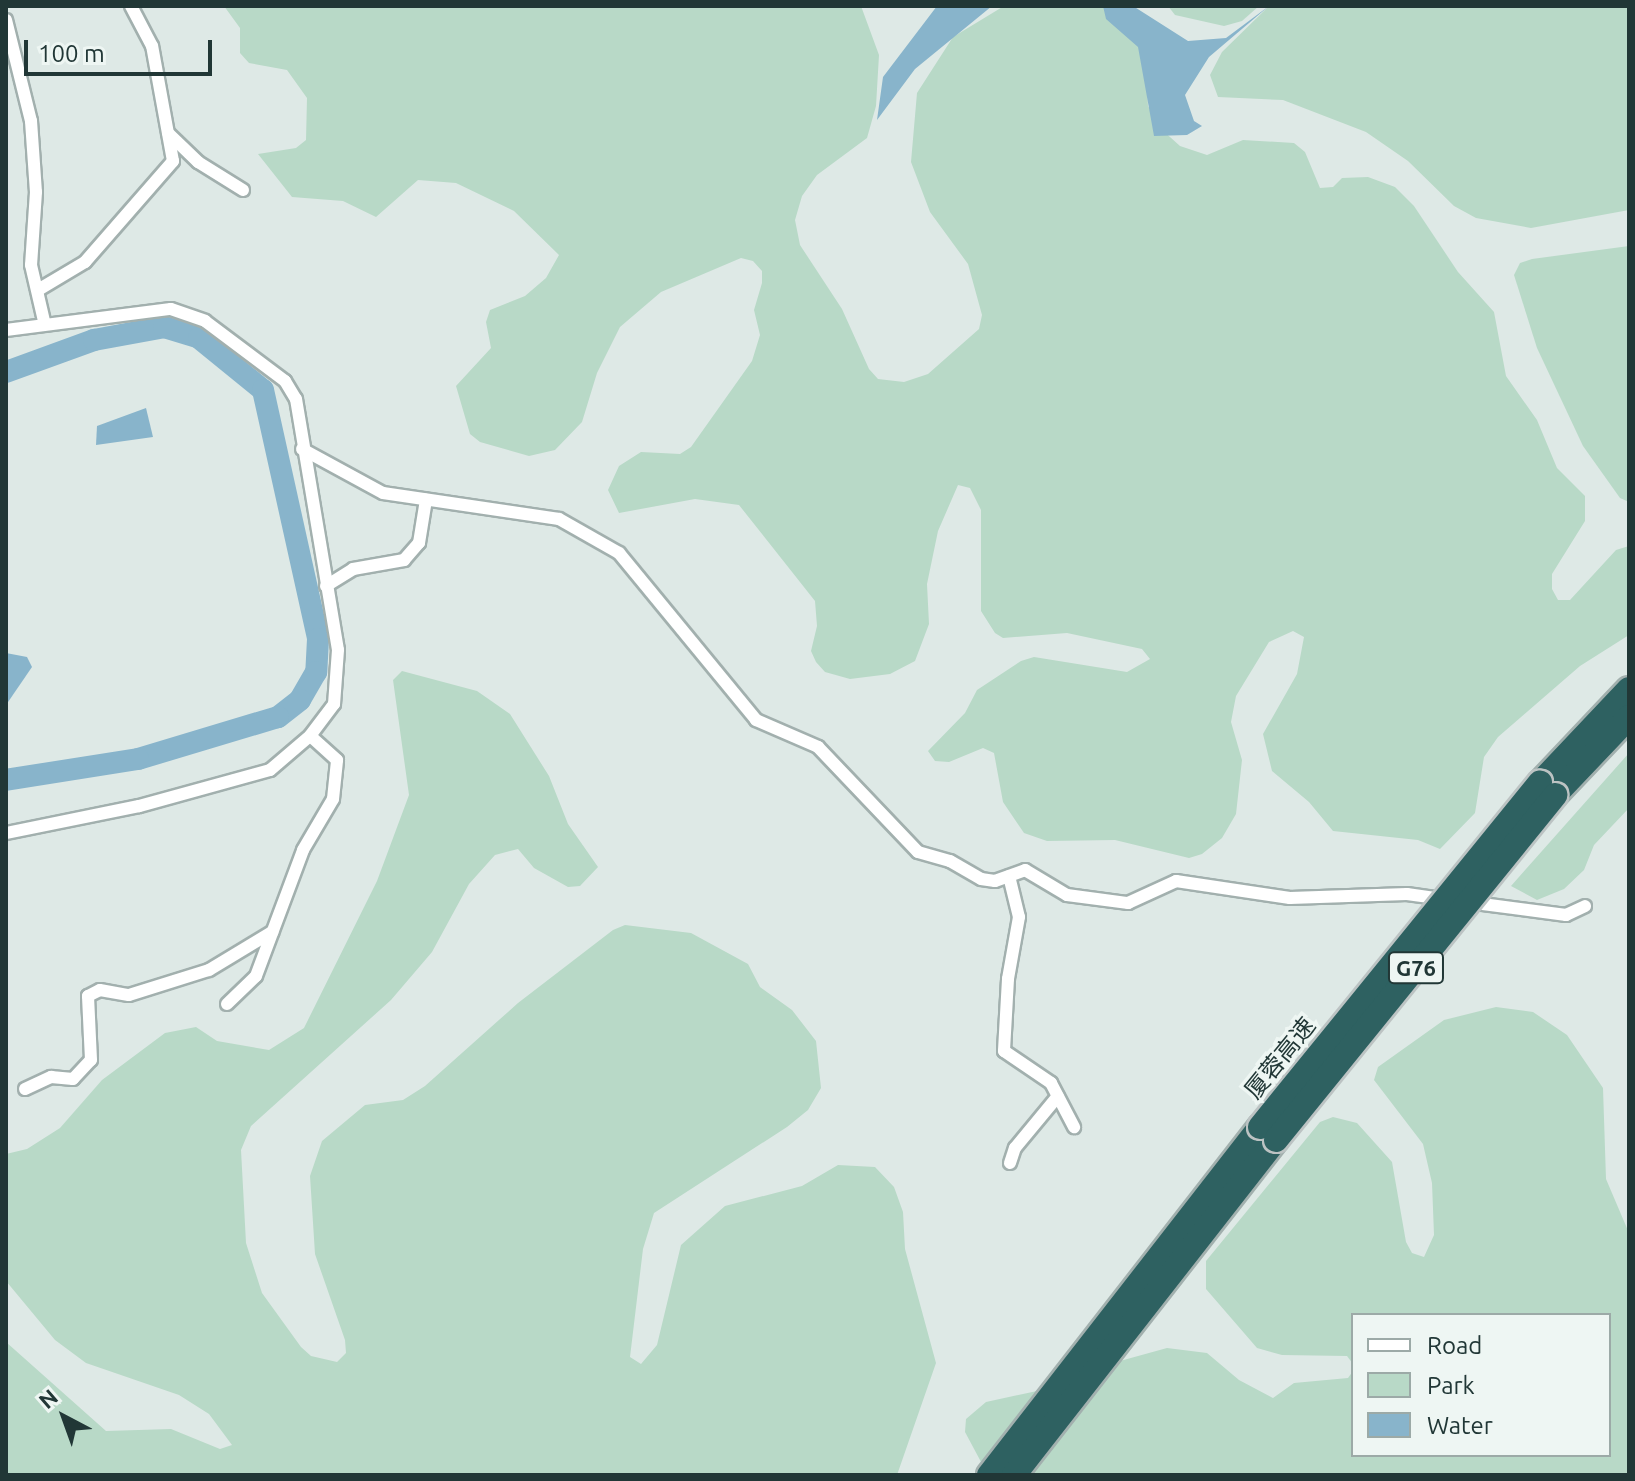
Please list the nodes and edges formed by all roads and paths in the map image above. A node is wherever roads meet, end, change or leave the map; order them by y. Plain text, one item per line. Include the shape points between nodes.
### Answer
1 (131, 6) edge
2 (6, 20) edge
3 (168, 133) junction
4 (243, 190) dead end
5 (38, 290) junction
6 (44, 321) junction
7 (6, 330) edge
8 (302, 449) junction
9 (426, 500) junction
10 (326, 586) junction
11 (1629, 689) edge
12 (1629, 717) edge
13 (310, 736) junction
14 (1547, 789) junction
15 (6, 833) edge
16 (1009, 876) junction
17 (1585, 906) dead end
18 (272, 932) junction
19 (227, 1004) dead end
20 (25, 1089) dead end
21 (1058, 1096) junction
22 (1074, 1127) dead end
23 (1010, 1163) dead end
24 (1229, 1182) junction
25 (989, 1475) edge
26 (1014, 1475) edge

1 - 3 street via 152,46
2 - 5 street via 31,121 36,235 31,265
3 - 4 street via 198,162
3 - 5 street via 173,161 85,262
5 - 6 street
6 - 7 street
6 - 8 street via 78,323 137,310 171,309 205,321 285,381 296,399
8 - 9 street via 383,493
8 - 10 street
9 - 10 street via 419,543 404,560 353,569
9 - 16 street via 559,519 619,553 756,720 818,747 918,852 950,861 981,879
10 - 13 street via 338,650 334,704
11 - 14 highway, 厦蓉高速 / G76
12 - 14 highway, 厦蓉高速 / G76
13 - 15 street via 270,770 126,810
13 - 18 street via 337,760 333,799 303,850
14 - 24 highway, 厦蓉高速 / G76, bridge
16 - 17 street via 1025,870 1067,895 1128,903 1176,881 1290,898 1407,894 1566,915
16 - 21 street via 1019,917 1008,979 1004,1051 1051,1083
18 - 19 street via 256,976
18 - 20 street via 209,970 129,995 100,990 88,996 91,1060 73,1079 51,1077
21 - 22 street
21 - 23 street via 1015,1148
24 - 25 highway, 厦蓉高速 / G76
24 - 26 highway, 厦蓉高速 / G76

